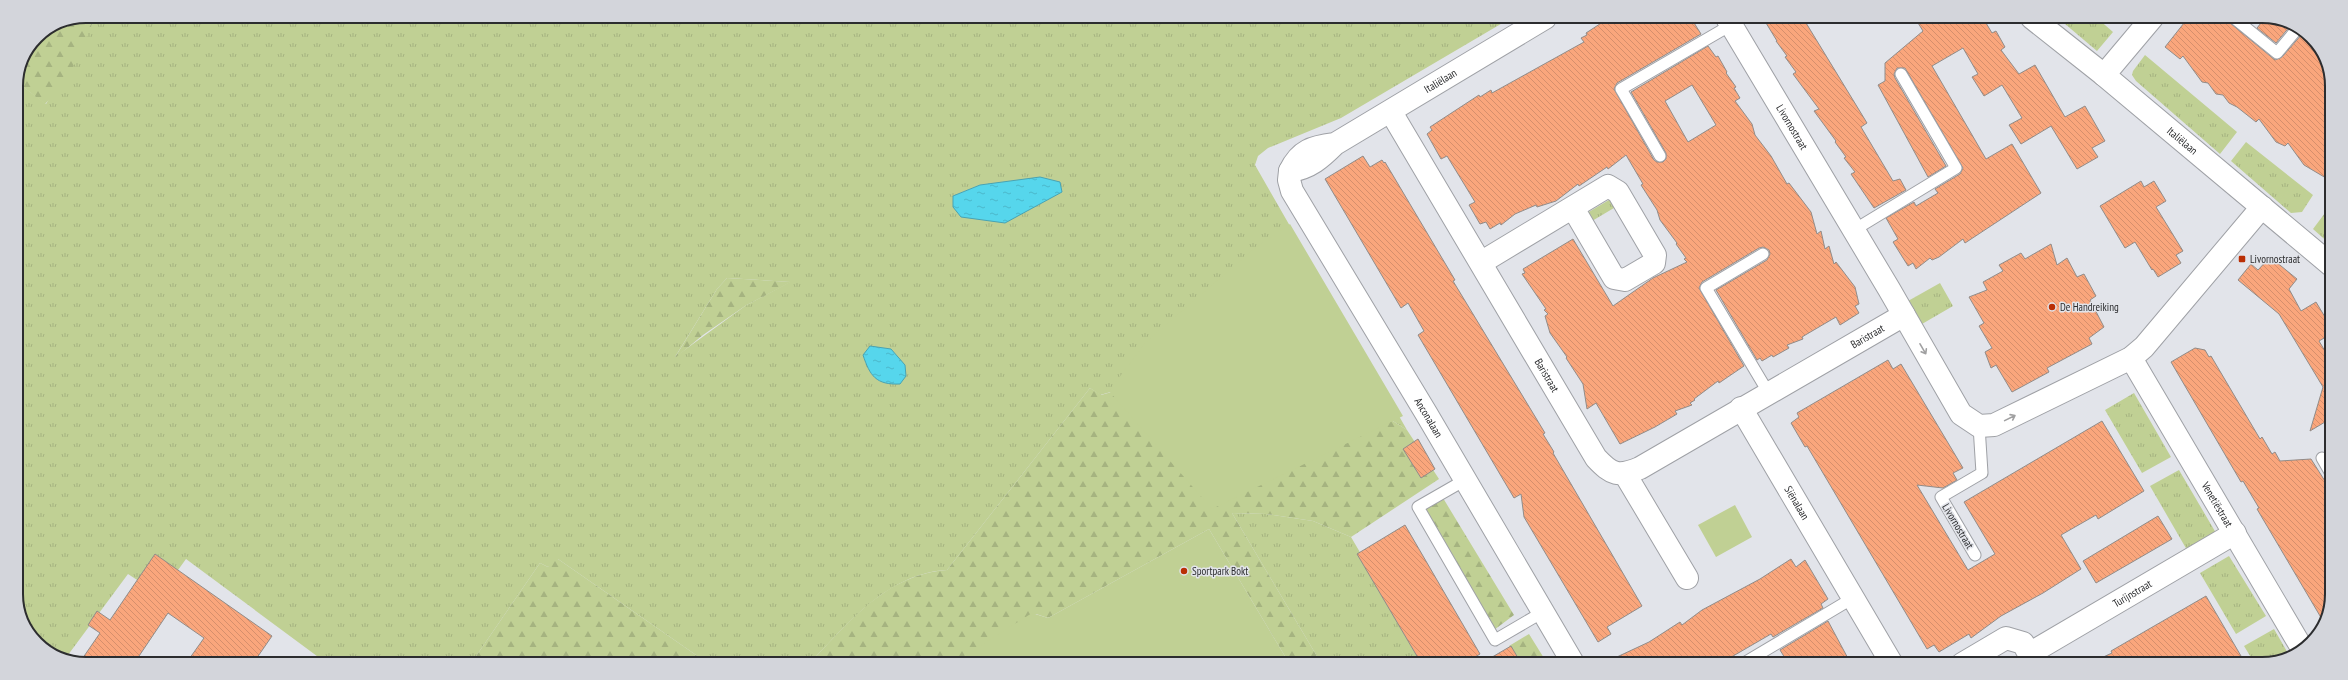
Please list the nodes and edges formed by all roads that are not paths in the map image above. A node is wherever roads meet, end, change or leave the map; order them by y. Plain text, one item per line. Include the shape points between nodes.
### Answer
1 (1537, 23) edge
2 (1726, 23) edge
3 (1730, 23) edge
4 (2038, 23) edge
5 (2148, 23) edge
6 (2240, 23) edge
7 (2294, 32) edge
8 (1901, 74) dead end
9 (2104, 75) junction
10 (1391, 112) junction
11 (1660, 156) dead end
12 (1290, 171) joint
13 (1573, 208) dead end
14 (2262, 208) junction
15 (1854, 230) junction
16 (1763, 254) dead end
17 (2325, 260) edge
18 (1482, 262) junction
19 (1904, 315) junction
20 (2131, 358) junction
21 (1768, 392) junction
22 (1741, 408) junction
23 (1979, 426) junction
24 (2322, 458) dead end
25 (2325, 463) edge
26 (1625, 474) junction
27 (1465, 480) junction
28 (2235, 533) junction
29 (1975, 555) dead end
30 (1687, 578) dead end
31 (1853, 598) junction
32 (1543, 612) junction
33 (2300, 644) edge
34 (1569, 657) edge
35 (1754, 657) edge
36 (1888, 657) edge
37 (1974, 657) edge
38 (2031, 657) edge
39 (2035, 657) edge

1 - 10 street, Italiëlaan
2 - 11 lane, Livornostraat via 1621,89
3 - 15 street, Livornostraat
4 - 9 street, Italiëlaan
5 - 9 street
6 - 7 lane via 2277,53
8 - 15 lane via 1956,168
9 - 14 street, Italiëlaan
10 - 12 street, Italiëlaan via 1335,144 1315,147 1297,157
10 - 18 street, Baristraat
12 - 27 street, Anconalaan via 1288,180 1292,191
13 - 18 street
14 - 17 street, Italiëlaan
14 - 20 street via 2144,347
15 - 19 street, Livornostraat
16 - 21 lane via 1706,288
18 - 26 street, Baristraat via 1596,458 1609,472
19 - 21 street, Baristraat
19 -> 23 street, Livornostraat via 1961,414
23 -> 20 street via 1994,425
20 - 28 street, Venetiëstraat
21 - 22 street, Baristraat
22 - 26 street, Baristraat via 1640,468
22 - 31 street, Siënalaan
23 - 29 lane, Livornostraat via 1982,473 1941,497
24 - 25 lane
26 - 30 street
27 - 32 street, Anconalaan
27 - 32 lane via 1418,507 1495,640
28 - 33 street, Venetiëstraat
28 - 39 street, Turijnstraat
31 - 35 lane
31 - 36 street, Siënalaan
32 - 34 street, Anconalaan
37 - 38 street, Turijnstraat via 2006,638 2023,643

